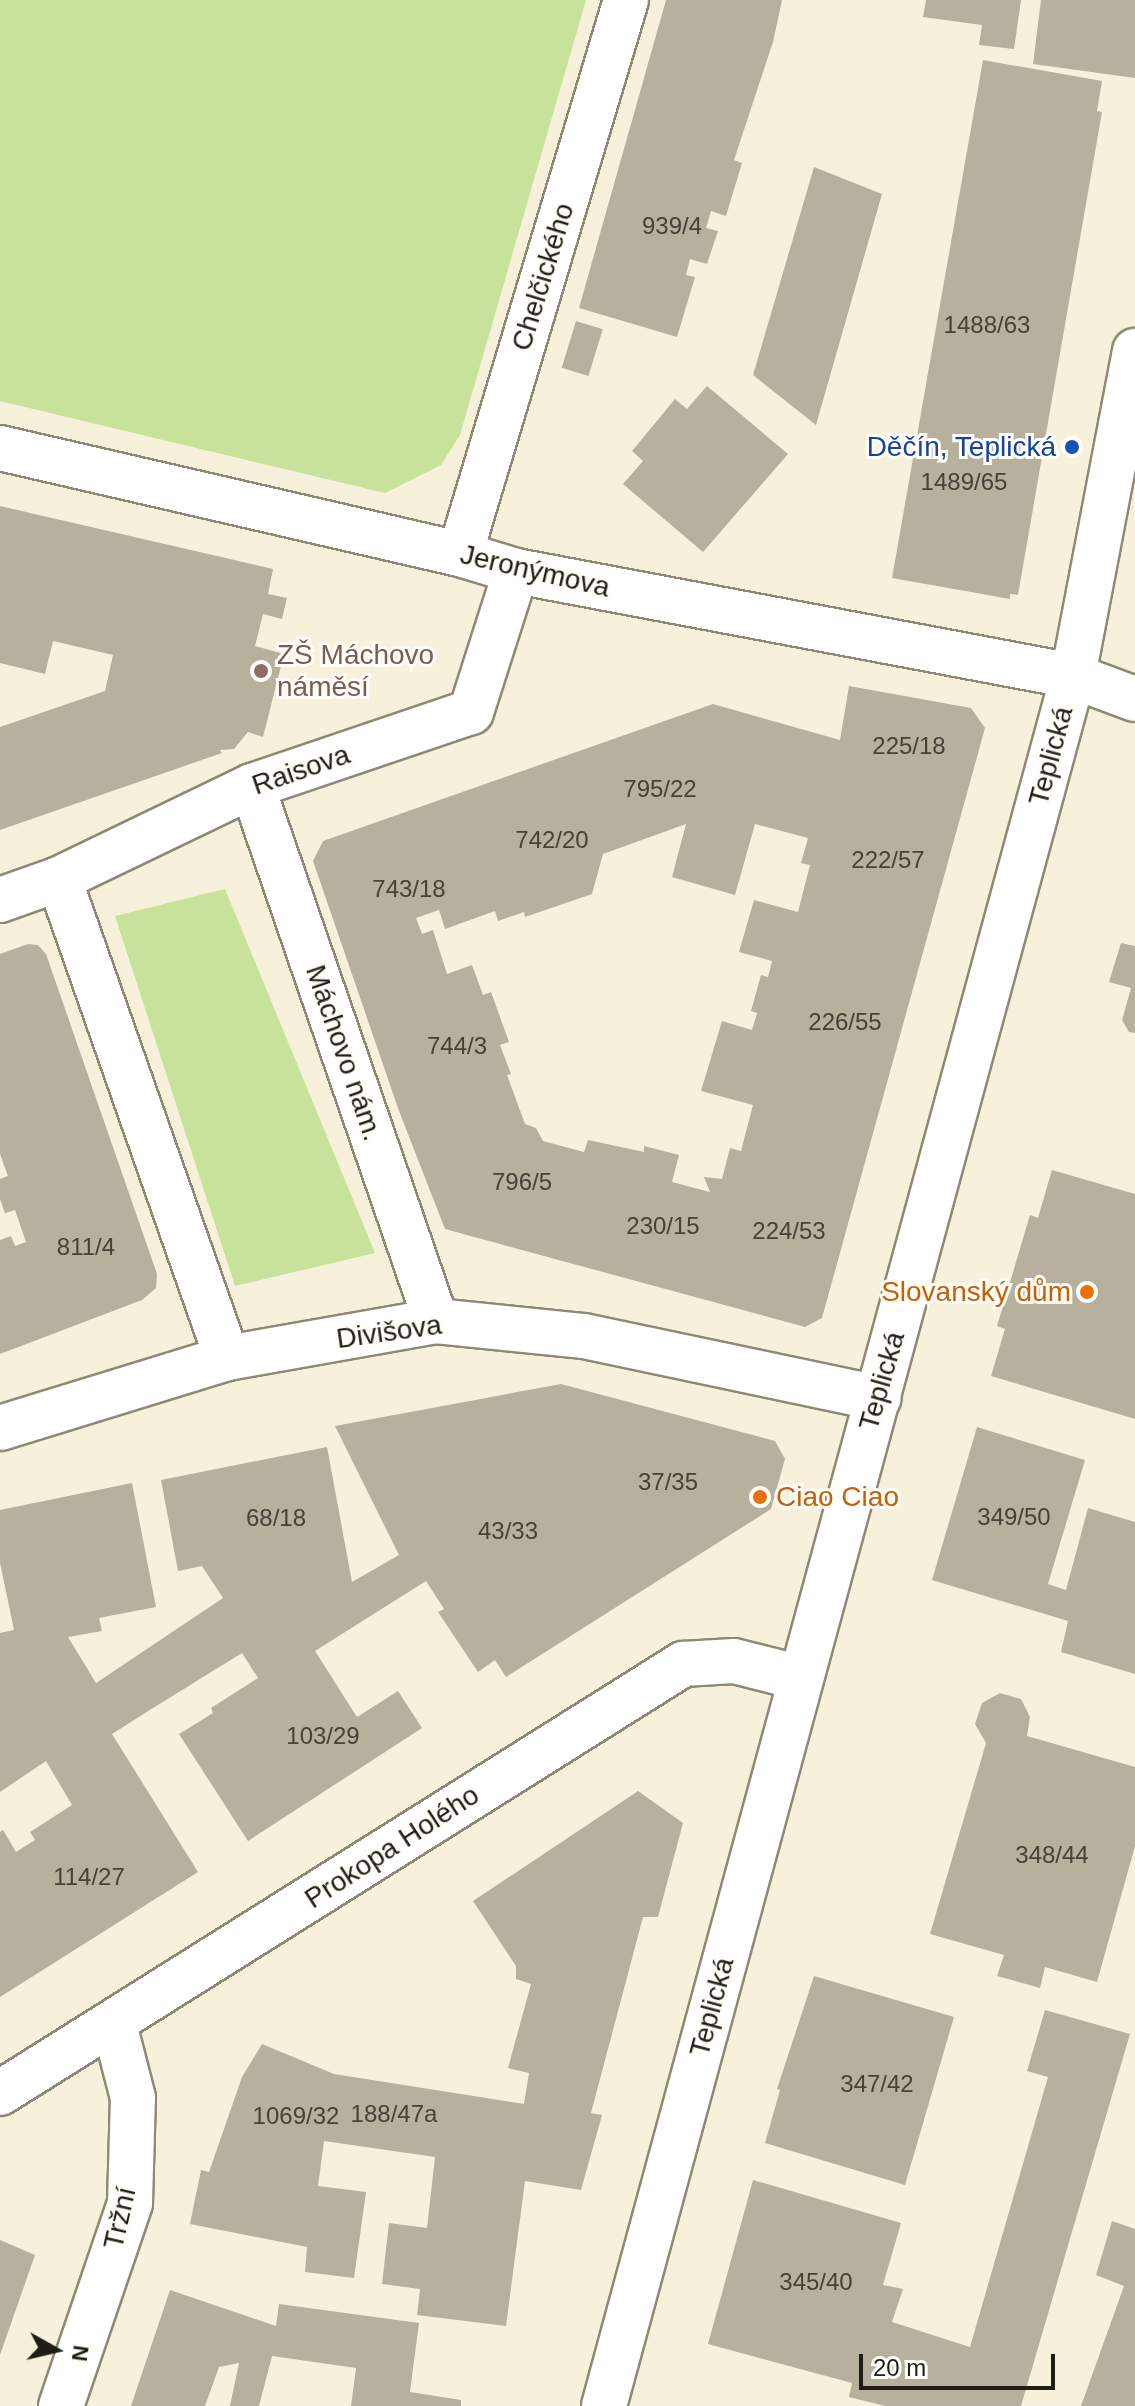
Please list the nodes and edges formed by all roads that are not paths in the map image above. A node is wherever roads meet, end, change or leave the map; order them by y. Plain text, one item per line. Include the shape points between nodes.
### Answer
1 (626, 0) edge
2 (1135, 351) edge
3 (0, 448) edge
4 (460, 554) junction
5 (516, 571) junction
6 (1073, 676) junction
7 (1135, 699) edge
8 (252, 786) junction
9 (59, 879) junction
10 (0, 900) edge
11 (436, 1321) junction
12 (227, 1358) junction
13 (879, 1398) junction
14 (0, 1428) edge
15 (801, 1678) junction
16 (114, 2024) junction
17 (0, 2093) edge
18 (61, 2406) edge
19 (604, 2406) edge

1 - 4 street, Chelčického
2 - 6 street, Teplická
3 - 4 street, Jeronýmova
4 - 5 street, Jeronýmova
5 - 6 street, Jeronýmova
5 - 8 street, Raisova via 471,712
6 - 7 street, Jeronýmova
6 - 13 street, Teplická
8 - 9 street, Raisova
8 - 11 street, Máchovo nám.
9 - 10 street, Raisova
9 - 12 street
11 - 12 street, Divišova
11 - 13 street, Divišova via 584,1336
12 - 14 street, Divišova
13 - 15 street, Teplická
15 - 16 street, Prokopa Holého via 734,1661 683,1664
15 - 19 street, Teplická
16 - 17 street, Prokopa Holého
16 - 18 street, Tržní via 133,2098 130,2203

